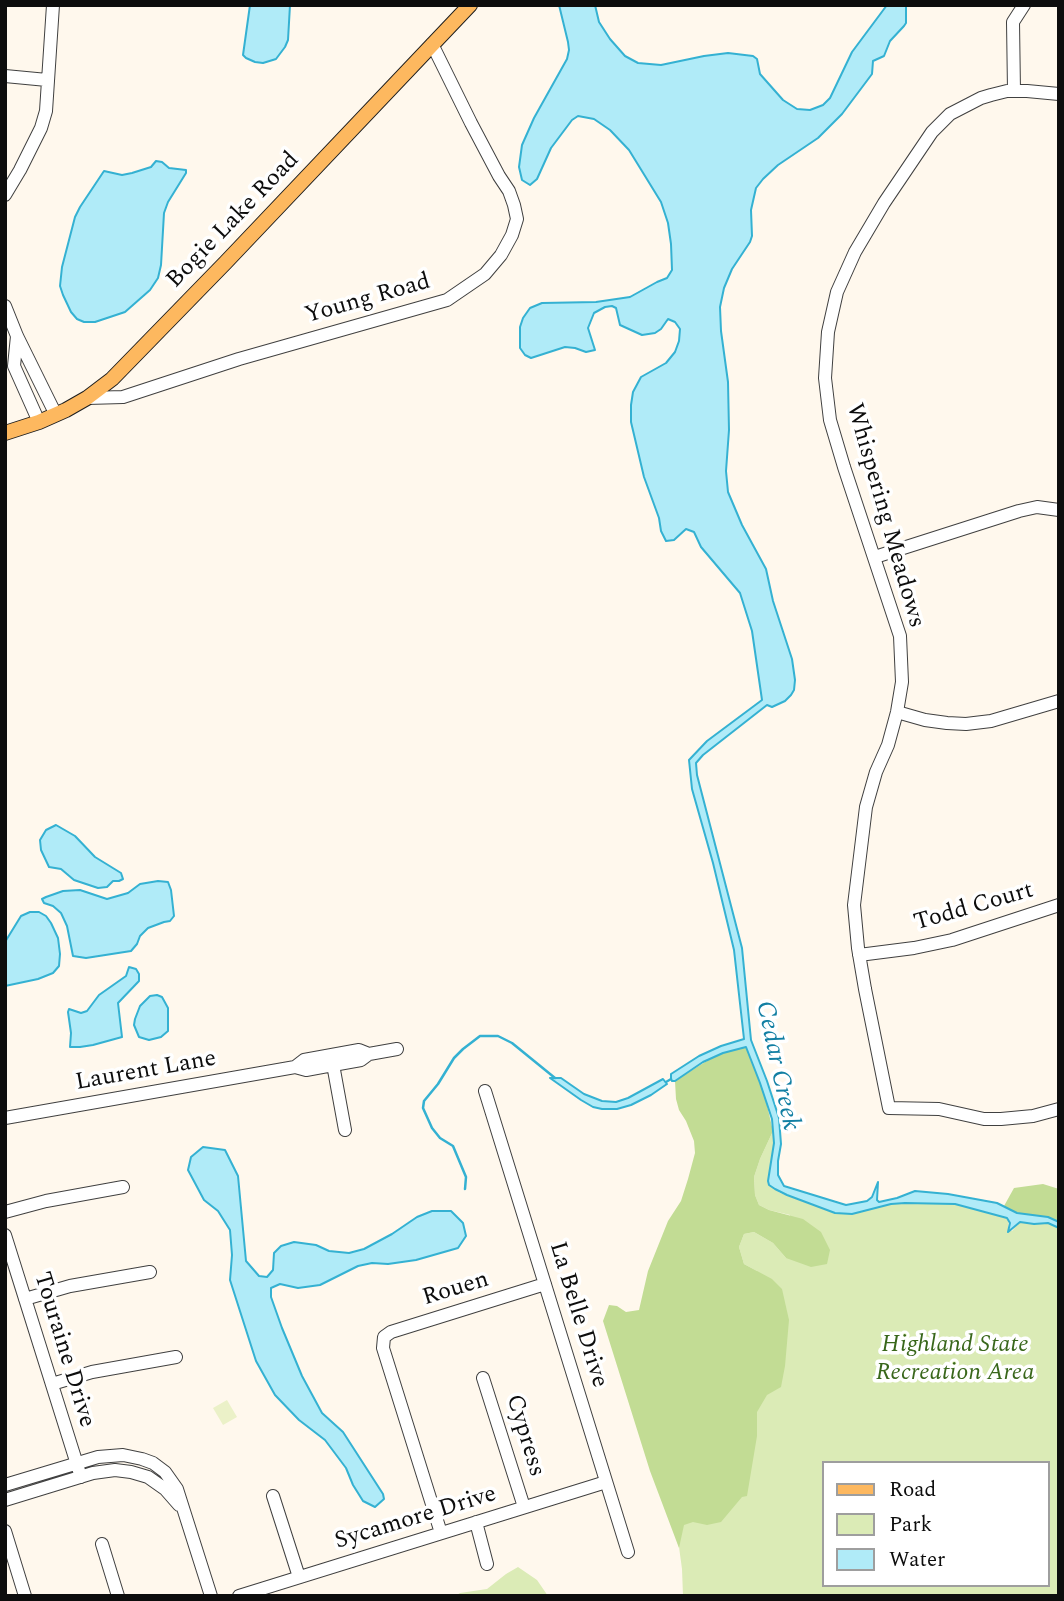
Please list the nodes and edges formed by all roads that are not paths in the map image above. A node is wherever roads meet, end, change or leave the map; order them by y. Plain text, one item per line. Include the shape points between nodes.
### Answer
1 (53, 5) edge
2 (470, 5) edge
3 (1024, 5) edge
4 (432, 44) junction
5 (5, 76) edge
6 (47, 80) junction
7 (1014, 91) junction
8 (1059, 94) edge
9 (5, 195) edge
10 (5, 306) edge
11 (17, 336) junction
12 (87, 398) junction
13 (56, 415) junction
14 (39, 422) junction
15 (5, 433) edge
16 (1059, 510) edge
17 (875, 557) junction
18 (1059, 701) edge
19 (897, 712) junction
20 (1059, 905) edge
21 (859, 955) junction
22 (397, 1049) dead end
23 (332, 1060) junction
24 (485, 1091) dead end
25 (1059, 1109) edge
26 (5, 1118) edge
27 (345, 1130) dead end
28 (123, 1187) dead end
29 (5, 1212) edge
30 (5, 1236) edge
31 (149, 1272) dead end
32 (545, 1284) junction
33 (25, 1299) junction
34 (176, 1357) dead end
35 (484, 1378) dead end
36 (52, 1384) junction
37 (76, 1463) junction
38 (81, 1477) junction
39 (606, 1482) junction
40 (5, 1485) edge
41 (274, 1496) dead end
42 (5, 1500) edge
43 (524, 1507) junction
44 (185, 1514) junction
45 (476, 1522) junction
46 (5, 1531) edge
47 (441, 1533) junction
48 (102, 1544) dead end
49 (628, 1552) dead end
50 (488, 1564) dead end
51 (299, 1577) junction
52 (25, 1596) edge
53 (118, 1596) edge
54 (211, 1596) edge
55 (239, 1596) edge

1 - 6 street
2 - 4 main road, Bogie Lake Road
3 - 7 street via 1013,22
4 - 12 main road, Bogie Lake Road via 134,358
4 - 12 street, Young Road via 514,205 517,219 512,235 485,274 447,300 123,397
5 - 6 street
6 - 9 street via 41,128
7 - 8 street, Whispering Meadows
7 - 17 street, Whispering Meadows via 981,98 950,114 932,132 884,203 837,292 825,378 830,420
10 - 11 street
11 - 13 street
11 - 14 street via 14,366
12 - 13 main road, Bogie Lake Road
13 - 14 main road, Bogie Lake Road
14 - 15 main road, Bogie Lake Road
16 - 17 street via 1037,507 1019,511
17 - 19 street, Whispering Meadows via 900,636 902,682
18 - 19 street via 966,724
19 - 21 street, Whispering Meadows via 866,807 854,905
20 - 21 street, Todd Court via 951,940
21 - 25 street, Whispering Meadows via 889,1108 939,1109 984,1119 1033,1116
22 - 23 street, Laurent Lane via 369,1054 359,1050
23 - 26 street, Laurent Lane via 304,1060 295,1067
23 - 27 street
24 - 32 street, La Belle Drive
28 - 29 street
30 - 33 street, Touraine Drive
31 - 33 street
32 - 39 street, La Belle Drive
32 - 47 street, Rouen via 391,1332 383,1341
33 - 36 street, Touraine Drive
34 - 36 street
35 - 43 street, Cypress
36 - 37 street, Touraine Drive
37 - 38 street, Touraine Drive
37 - 40 street
37 - 44 street via 117,1455 148,1461 172,1480
38 - 42 street
38 - 44 street via 115,1470 143,1475 159,1483
39 - 43 street, Sycamore Drive
39 - 49 street, La Belle Drive
41 - 51 street
43 - 45 street, Sycamore Drive
44 - 54 street
45 - 47 street, Sycamore Drive
45 - 50 street
46 - 52 street
47 - 51 street, Sycamore Drive
48 - 53 street
51 - 55 street, Sycamore Drive

